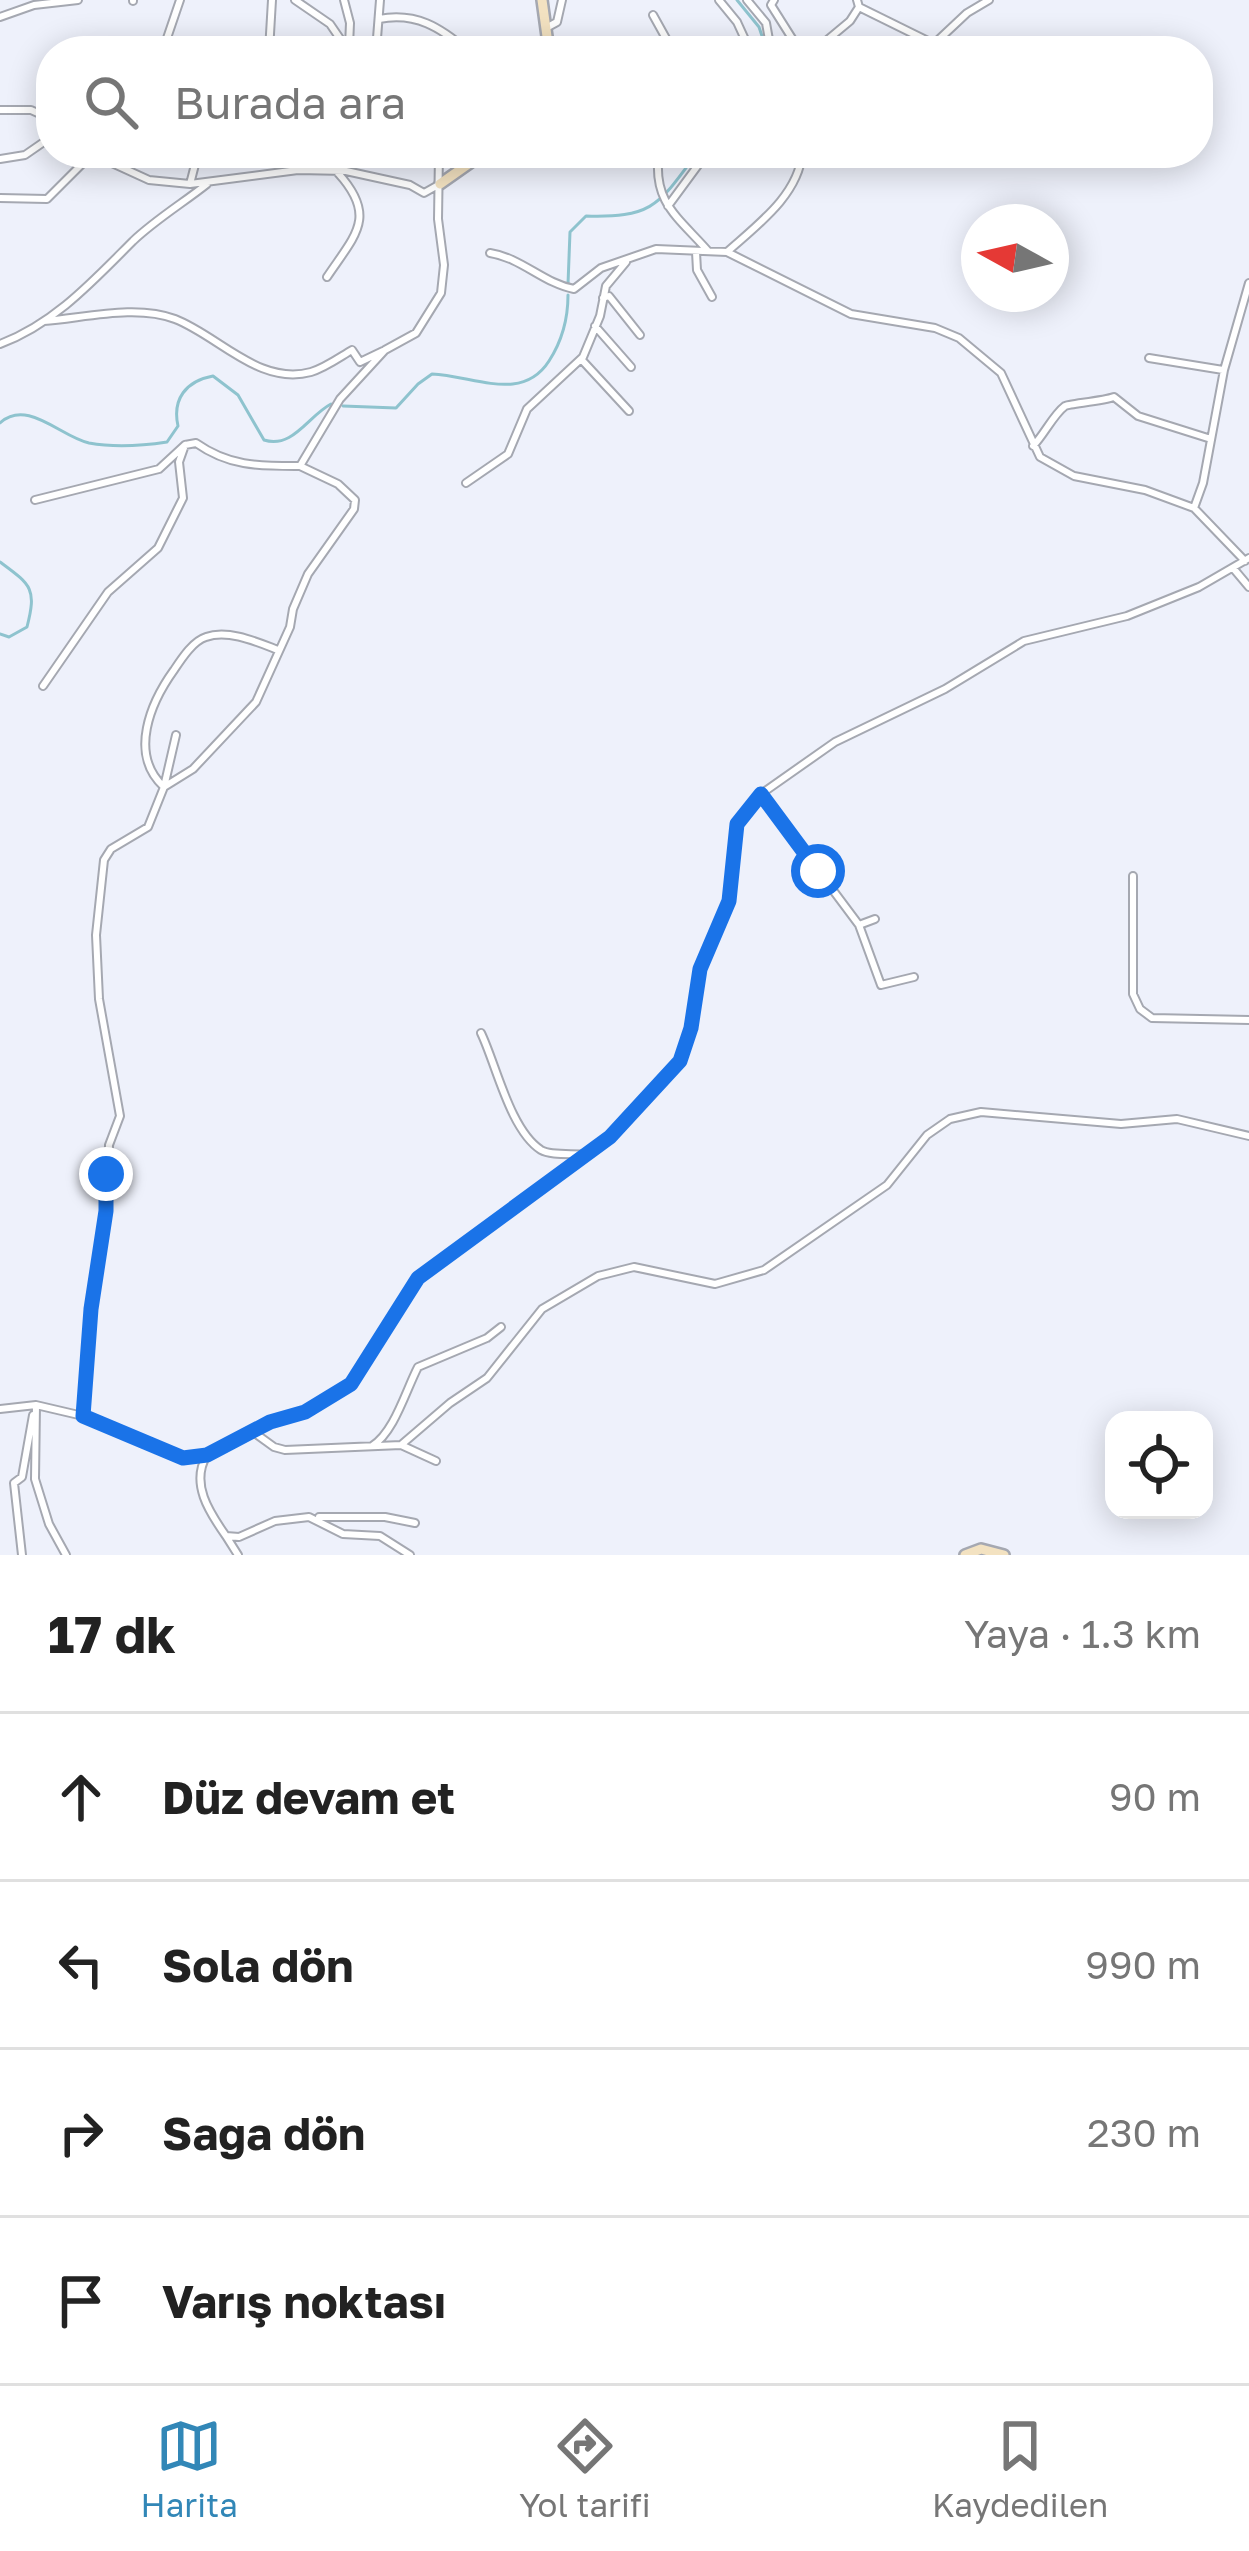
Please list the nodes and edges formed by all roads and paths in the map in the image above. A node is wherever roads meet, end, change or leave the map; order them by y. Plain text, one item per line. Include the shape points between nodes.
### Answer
1 (78, 0) edge
2 (180, 0) edge
3 (272, 0) edge
4 (295, 0) edge
5 (344, 0) edge
6 (380, 0) edge
7 (542, 0) edge
8 (562, 0) edge
9 (719, 0) edge
10 (747, 0) edge
11 (774, 0) edge
12 (989, 0) edge
13 (858, 4) edge
14 (653, 15) dead end
15 (0, 17) edge
16 (379, 19) junction
17 (546, 28) junction
18 (166, 36) edge
19 (269, 36) edge
20 (339, 36) edge
21 (348, 36) edge
22 (377, 36) edge
23 (448, 36) edge
24 (547, 36) edge
25 (665, 36) edge
26 (743, 36) edge
27 (768, 36) edge
28 (791, 36) edge
29 (832, 36) edge
30 (911, 36) edge
31 (943, 36) edge
32 (0, 110) edge
33 (36, 112) edge
34 (36, 147) edge
35 (0, 159) edge
36 (77, 168) edge
37 (122, 168) edge
38 (194, 168) edge
39 (440, 168) edge
40 (463, 168) edge
41 (658, 168) edge
42 (695, 168) edge
43 (800, 168) edge
44 (338, 173) junction
45 (210, 182) junction
46 (190, 184) junction
47 (440, 184) junction
48 (0, 198) edge
49 (666, 204) junction
50 (708, 251) junction
51 (727, 251) junction
52 (696, 252) junction
53 (490, 253) dead end
54 (628, 260) junction
55 (327, 277) dead end
56 (1249, 283) edge
57 (712, 297) dead end
58 (603, 298) junction
59 (44, 321) junction
60 (596, 326) junction
61 (640, 335) dead end
62 (0, 344) edge
63 (385, 350) junction
64 (581, 358) junction
65 (1150, 358) dead end
66 (631, 367) dead end
67 (1224, 370) junction
68 (628, 411) dead end
69 (1211, 439) junction
70 (185, 445) junction
71 (1033, 446) junction
72 (300, 466) junction
73 (466, 483) dead end
74 (34, 500) dead end
75 (1195, 508) junction
76 (1247, 560) edge
77 (1233, 568) junction
78 (1249, 587) edge
79 (278, 650) junction
80 (44, 686) dead end
81 (176, 735) dead end
82 (164, 787) junction
83 (761, 794) junction
84 (1133, 876) dead end
85 (875, 919) dead end
86 (859, 925) junction
87 (914, 977) dead end
88 (1249, 1020) edge
89 (481, 1033) dead end
90 (1249, 1136) edge
91 (588, 1155) junction
92 (501, 1327) dead end
93 (36, 1406) junction
94 (0, 1409) edge
95 (83, 1416) junction
96 (252, 1431) junction
97 (401, 1445) junction
98 (369, 1448) junction
99 (207, 1455) junction
100 (436, 1460) dead end
101 (309, 1517) junction
102 (416, 1523) dead end
103 (226, 1536) junction
104 (22, 1555) edge
105 (66, 1555) edge
106 (238, 1555) edge
107 (410, 1555) edge
108 (965, 1555) edge
109 (1004, 1555) edge

1 - 15 street
2 - 18 street
3 - 19 street
4 - 20 street
5 - 21 street
6 - 16 street
7 - 17 street
8 - 17 street via 557,22
9 - 26 street
10 - 27 street
11 - 28 street
12 - 31 street
13 - 29 street
13 - 30 street
14 - 25 street
16 - 22 street
16 - 23 street via 427,21
17 - 24 street
32 - 33 street
34 - 35 street
36 - 48 street via 47,199
37 - 46 street
38 - 46 street
39 - 47 street
40 - 47 street
41 - 49 street
42 - 49 street
43 - 51 street via 785,195
44 - 45 street
44 - 47 street via 410,184 424,194
44 - 55 street via 362,216
45 - 46 street
45 - 59 street
47 - 63 street via 441,292 416,333
49 - 50 street
50 - 51 street
50 - 52 street
51 - 71 street via 851,314 959,338 1001,374
52 - 54 street via 656,249
52 - 57 street
53 - 54 street via 574,290 601,268
54 - 58 street
56 - 67 street
58 - 60 street
58 - 61 street
59 - 62 street
59 - 63 street via 174,319 254,366 280,372 311,372 352,350 360,362
60 - 64 street
60 - 66 street
63 - 72 street via 340,399
64 - 68 street
64 - 73 street via 527,410 508,454
65 - 67 street
67 - 69 street
69 - 71 street via 1138,416 1114,397 1064,407
69 - 75 street
70 - 72 street via 237,465
70 - 74 street via 158,469
70 - 80 street via 183,499 158,548 108,592
71 - 75 street via 1074,476
72 - 79 street via 338,484 354,509 308,574
75 - 76 street
76 - 77 street
77 - 78 street
77 - 83 street via 1127,616 1024,641 835,742
79 - 82 street via 256,702 193,769
79 - 82 street via 222,634 202,638 184,656 150,706 147,765
81 - 82 street
82 - 95 street via 148,827 104,860 99,999 120,1116 109,1145
83 - 86 street
83 - 91 street via 737,824 729,901 700,969 680,1061
84 - 88 street via 1133,994 1140,1009 1152,1018
85 - 86 street
86 - 87 street via 881,985
89 - 91 street via 511,1108 537,1146
90 - 97 street via 1177,1120 1121,1124 981,1112 950,1119 887,1185 764,1270 715,1284 618,1269 576,1286 526,1324 487,1378
91 - 96 street via 418,1278 351,1384
92 - 98 street via 418,1366 380,1443
93 - 94 street
93 - 95 street
93 - 104 street via 14,1484
93 - 105 street via 35,1479
95 - 99 street via 183,1458
96 - 98 street via 285,1450
96 - 99 street
97 - 98 street
97 - 100 street
99 - 103 street via 200,1484
101 - 102 street
101 - 103 street
101 - 107 street via 344,1534 380,1536
103 - 106 street
108 - 109 street

